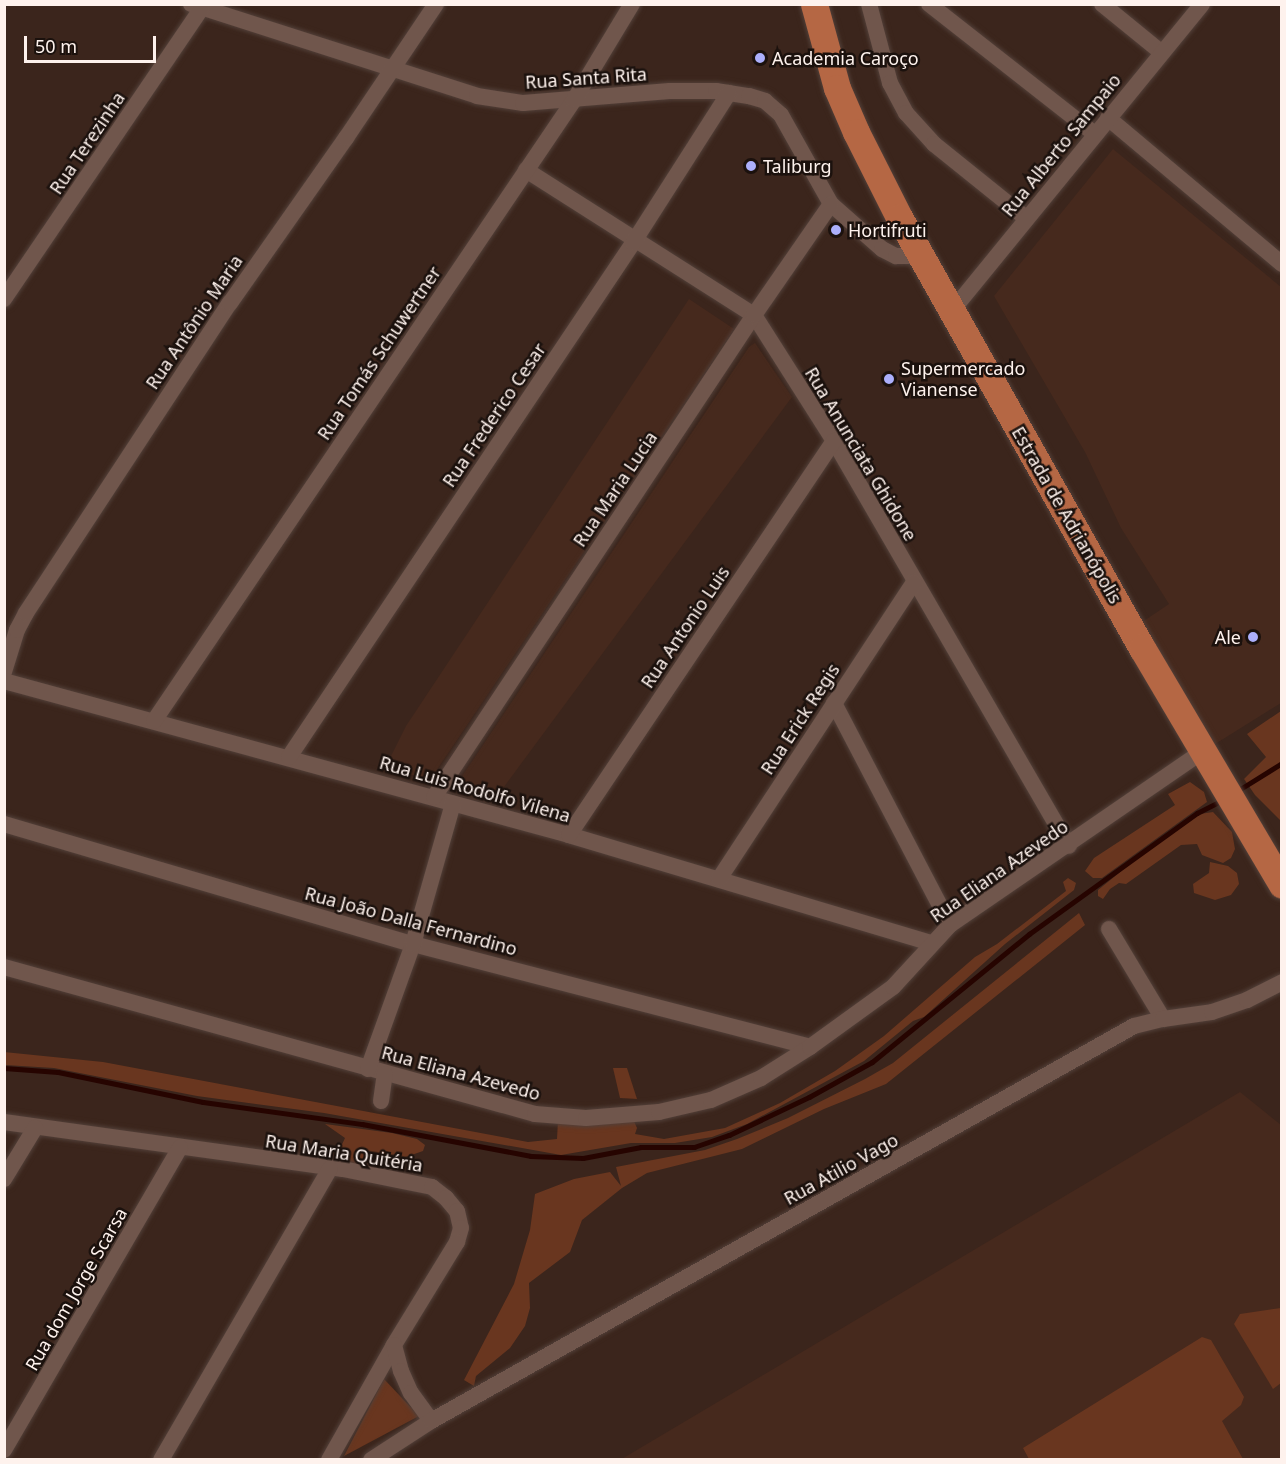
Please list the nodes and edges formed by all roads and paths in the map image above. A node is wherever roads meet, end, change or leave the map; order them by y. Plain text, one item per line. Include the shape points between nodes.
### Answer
1 (436, 4) edge
2 (632, 4) edge
3 (814, 4) edge
4 (869, 4) edge
5 (929, 4) edge
6 (1102, 4) edge
7 (1202, 4) edge
8 (197, 6) edge
9 (1162, 53) junction
10 (393, 70) junction
11 (729, 93) junction
12 (574, 100) junction
13 (1108, 118) junction
14 (1095, 134) junction
15 (526, 170) junction
16 (831, 204) junction
17 (1026, 218) junction
18 (635, 240) junction
19 (920, 256) junction
20 (1281, 264) edge
21 (4, 299) edge
22 (951, 312) junction
23 (754, 315) junction
24 (834, 441) junction
25 (914, 582) junction
26 (4, 672) edge
27 (4, 681) edge
28 (834, 703) junction
29 (154, 721) junction
30 (289, 757) junction
31 (1207, 760) junction
32 (434, 797) junction
33 (453, 804) junction
34 (4, 824) edge
35 (569, 835) junction
36 (1069, 846) junction
37 (719, 879) junction
38 (1281, 885) edge
39 (950, 925) junction
40 (1109, 929) dead end
41 (932, 943) junction
42 (413, 944) junction
43 (4, 967) edge
44 (1281, 982) edge
45 (1163, 1018) junction
46 (810, 1047) junction
47 (368, 1070) junction
48 (385, 1074) junction
49 (381, 1101) dead end
50 (4, 1122) edge
51 (35, 1128) junction
52 (180, 1147) junction
53 (330, 1168) junction
54 (4, 1179) edge
55 (394, 1345) junction
56 (430, 1421) junction
57 (4, 1450) edge
58 (161, 1460) edge
59 (329, 1460) edge
60 (371, 1460) edge

1 - 10 street, Rua Antônio Maria
2 - 12 street, Rua Tomás Schuwertner
3 - 19 main road, Estrada de Adrianópolis via 837,88
4 - 17 street via 890,83 906,113 933,144
5 - 14 street
6 - 9 street
7 - 9 street, Rua Alberto Sampaio
8 - 10 street, Rua Santa Rita
8 - 21 street, Rua Terezinha
9 - 13 street, Rua Alberto Sampaio
10 - 12 street, Rua Santa Rita via 477,96 523,103
10 - 26 street, Rua Antônio Maria via 230,303 26,613
11 - 12 street, Rua Santa Rita via 670,92
11 - 16 street, Rua Santa Rita via 765,101 781,115
11 - 18 street, Rua Frederico Cesar
12 - 15 street, Rua Tomás Schuwertner
13 - 14 street, Rua Alberto Sampaio
13 - 20 street
14 - 17 street, Rua Alberto Sampaio
15 - 18 street, Rua Anunciata Ghidone
15 - 29 street, Rua Tomás Schuwertner
16 - 19 street, Rua Santa Rita via 882,249 896,256
16 - 23 street, Rua Maria Lucia
17 - 22 street, Rua Alberto Sampaio
18 - 23 street, Rua Anunciata Ghidone
18 - 30 street, Rua Frederico Cesar
19 - 22 main road, Estrada de Adrianópolis
22 - 31 main road, Estrada de Adrianópolis
23 - 24 street, Rua Anunciata Ghidone
23 - 32 street, Rua Maria Lucia
24 - 25 street, Rua Anunciata Ghidone
24 - 35 street, Rua Antonio Luis
25 - 28 street, Rua Erick Regis
25 - 36 street, Rua Anunciata Ghidone
27 - 29 street, Rua Luis Rodolfo Vilena
28 - 37 street, Rua Erick Regis
28 - 39 street
29 - 30 street, Rua Luis Rodolfo Vilena
30 - 32 street, Rua Luis Rodolfo Vilena
31 - 36 street, Rua Eliana Azevedo
31 - 38 main road, Estrada de Adrianópolis
32 - 33 street, Rua Luis Rodolfo Vilena
33 - 35 street, Rua Luis Rodolfo Vilena
33 - 42 street
34 - 42 street, Rua João Dalla Fernardino
35 - 37 street, Rua Luis Rodolfo Vilena
36 - 39 street, Rua Eliana Azevedo
37 - 41 street, Rua Luis Rodolfo Vilena
39 - 41 street, Rua Eliana Azevedo
40 - 45 street
41 - 46 street, Rua Eliana Azevedo via 893,987
42 - 46 street, Rua João Dalla Fernardino
42 - 47 street
43 - 47 street, Rua Eliana Azevedo
44 - 45 street, Rua Atilio Vago via 1212,1012
45 - 56 street, Rua Atilio Vago via 1134,1026
46 - 48 street, Rua Eliana Azevedo via 761,1078 711,1100 659,1112 586,1118 535,1114
47 - 48 street, Rua Eliana Azevedo
48 - 49 street
50 - 51 street, Rua Maria Quitéria
51 - 52 street, Rua Maria Quitéria
51 - 54 street
52 - 53 street, Rua Maria Quitéria
52 - 57 street, Rua dom Jorge Scarsa
53 - 55 street, Rua Maria Quitéria via 432,1187 457,1211 461,1228 457,1242
53 - 58 street
55 - 56 street via 411,1393
55 - 59 street, Rua Maria Quitéria
56 - 60 street, Rua Atilio Vago

